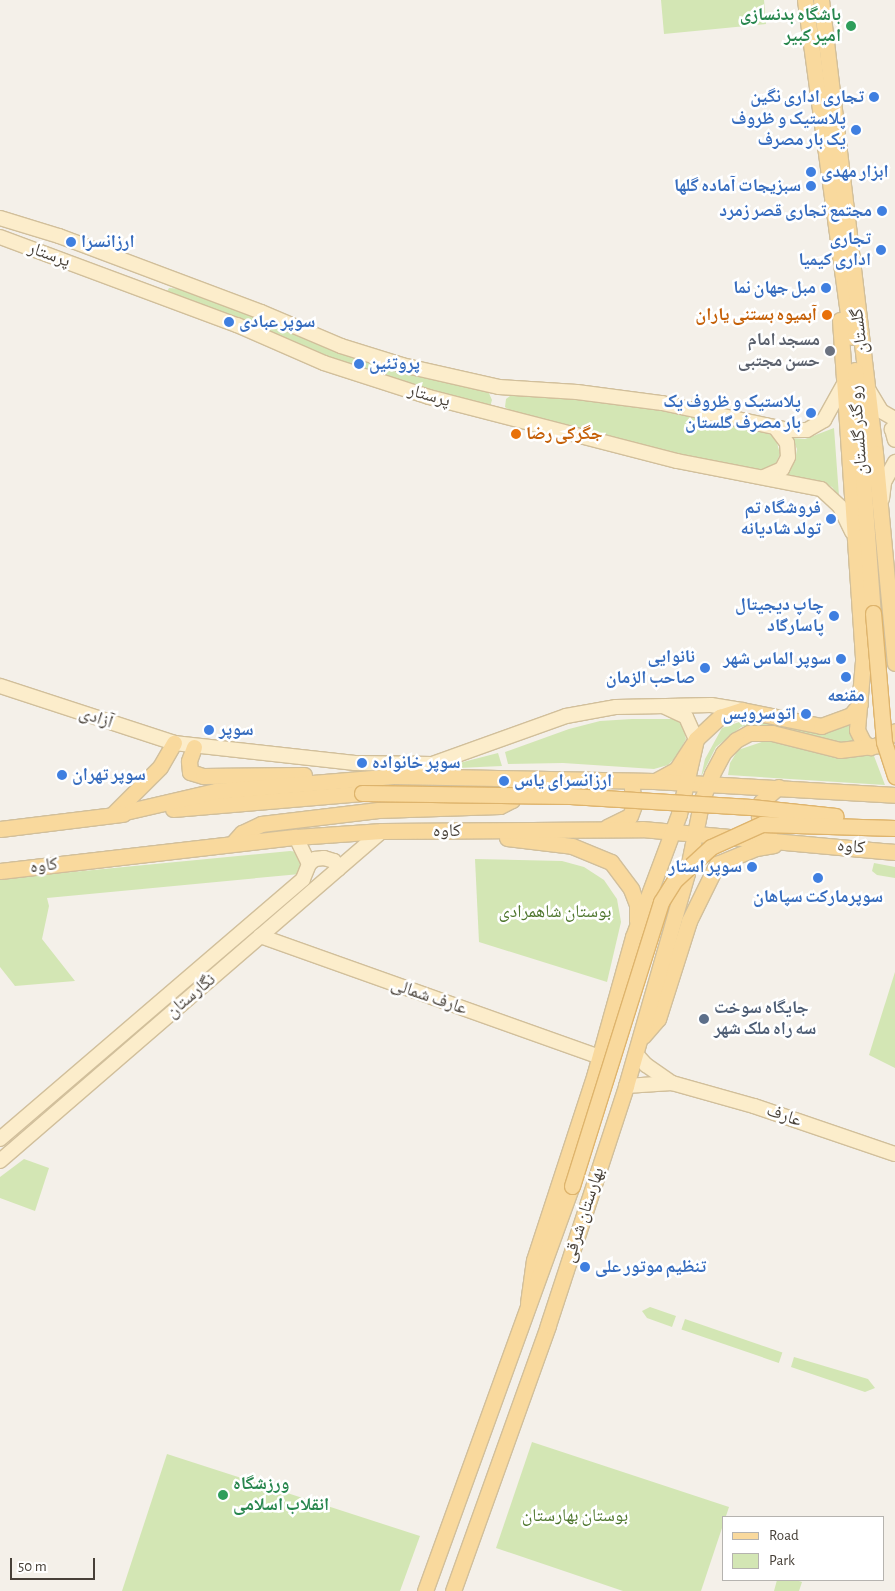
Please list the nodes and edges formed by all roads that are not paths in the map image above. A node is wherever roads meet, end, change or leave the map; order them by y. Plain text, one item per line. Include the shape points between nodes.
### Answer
1 (805, 0) edge
2 (821, 0) edge
3 (0, 218) edge
4 (834, 219) junction
5 (0, 237) edge
6 (843, 386) junction
7 (867, 387) junction
8 (895, 419) edge
9 (775, 427) junction
10 (895, 427) edge
11 (895, 440) edge
12 (895, 462) edge
13 (764, 477) junction
14 (881, 515) junction
15 (852, 532) junction
16 (895, 663) edge
17 (0, 686) edge
18 (861, 702) junction
19 (665, 707) junction
20 (742, 710) junction
21 (895, 730) edge
22 (696, 739) junction
23 (174, 743) junction
24 (194, 747) junction
25 (870, 747) junction
26 (393, 776) junction
27 (895, 776) edge
28 (506, 778) junction
29 (626, 781) junction
30 (654, 781) junction
31 (707, 785) junction
32 (778, 787) junction
33 (686, 791) junction
34 (895, 795) edge
35 (112, 815) junction
36 (895, 823) edge
37 (696, 827) junction
38 (895, 828) edge
39 (0, 829) edge
40 (603, 829) junction
41 (672, 830) junction
42 (382, 831) junction
43 (466, 831) junction
44 (296, 837) junction
45 (774, 840) junction
46 (798, 842) junction
47 (232, 844) junction
48 (895, 852) edge
49 (309, 864) junction
50 (338, 869) junction
51 (0, 871) edge
52 (260, 936) junction
53 (633, 937) junction
54 (655, 987) junction
55 (617, 998) junction
56 (638, 1046) junction
57 (599, 1057) junction
58 (672, 1083) junction
59 (626, 1086) junction
60 (0, 1139) edge
61 (895, 1154) edge
62 (0, 1161) edge
63 (528, 1303) junction
64 (425, 1591) edge
65 (453, 1591) edge

1 - 4 main road
2 - 7 main road, گلستان
3 - 9 main road, پرستار via 58,236 261,312 341,346 402,364 499,386 662,403
4 - 6 main road
4 - 27 main road, رو گذر گلستان, bridge via 855,369 884,742
5 - 13 main road, پرستار via 237,325 324,363 429,397 677,461
6 - 9 main road, پرستار via 824,420 807,430
6 - 15 main road
7 - 8 main road via 881,411
7 - 14 main road, گلستان
9 - 13 main road via 788,443 788,457 782,469
10 - 11 main road via 892,429
12 - 14 main road via 884,482
13 - 15 main road, پرستار via 821,489 840,507
14 - 16 main road, گلستان
15 - 18 main road via 863,661
17 - 23 main road, آزادی
18 - 20 main road via 851,714 822,726
18 - 25 main road via 857,730 863,742
19 - 20 main road, آزادی via 712,705
19 - 22 main road via 686,717
19 - 24 main road, آزادی via 616,707 566,716 432,764 329,762
20 - 22 main road via 720,717
21 - 25 main road via 878,745
22 - 30 main road via 676,770
22 - 33 main road, بهارستان شرقی
23 - 24 main road, آزادی
23 - 35 main road via 160,767
24 - 26 main road via 189,761 190,772 203,776
25 - 31 main road, بهارستان شرقی via 840,750 772,733 749,734 736,740 724,753
26 - 28 main road
26 - 35 main road via 216,791
28 - 29 main road
28 - 47 main road via 515,792 512,800 500,806 378,810 261,824 242,833
29 - 30 main road
29 - 40 main road via 633,790 634,805 630,816
30 - 33 main road
31 - 32 main road
31 - 33 main road
31 - 37 main road, بهارستان شرقی
32 - 34 main road
32 - 45 main road via 761,802 759,817 764,830
33 - 37 main road
33 - 41 main road, بهارستان شرقی
35 - 36 main road, کاوه, bridge via 362,793 580,797 751,807
35 - 39 main road, کاوه
37 - 41 main road, کاوه
37 - 45 main road, کاوه
37 - 54 main road, بهارستان شرقی
38 - 63 main road, بهارستان شرقی, bridge via 762,824 711,847 686,868 661,902 572,1186
40 - 41 main road, کاوه
40 - 43 main road, کاوه
41 - 53 main road, بهارستان شرقی
42 - 43 main road, کاوه
42 - 44 main road, کاوه
42 - 50 main road, نگارستان
43 - 53 main road via 572,846 611,862 624,875 637,905
44 - 47 main road, کاوه
44 - 49 main road
45 - 46 main road, کاوه
46 - 48 main road, کاوه
46 - 56 main road via 756,848 717,864 689,921 658,1019
47 - 51 main road, کاوه
49 - 50 main road via 324,858 334,861
49 - 60 main road, نگارستان via 303,879
50 - 52 main road, نگارستان
52 - 57 main road, عارف شمالی
52 - 62 main road, نگارستان
53 - 55 main road, بهارستان شرقی
54 - 55 main road via 658,952 646,945 632,959
54 - 56 main road, بهارستان شرقی
55 - 57 main road, بهارستان شرقی
56 - 58 main road via 652,1070
56 - 59 main road, بهارستان شرقی
57 - 63 main road, بهارستان شرقی via 534,1260
58 - 59 main road
58 - 61 main road, عارف via 754,1106
59 - 65 main road, بهارستان شرقی via 548,1325
63 - 64 main road, بهارستان شرقی

